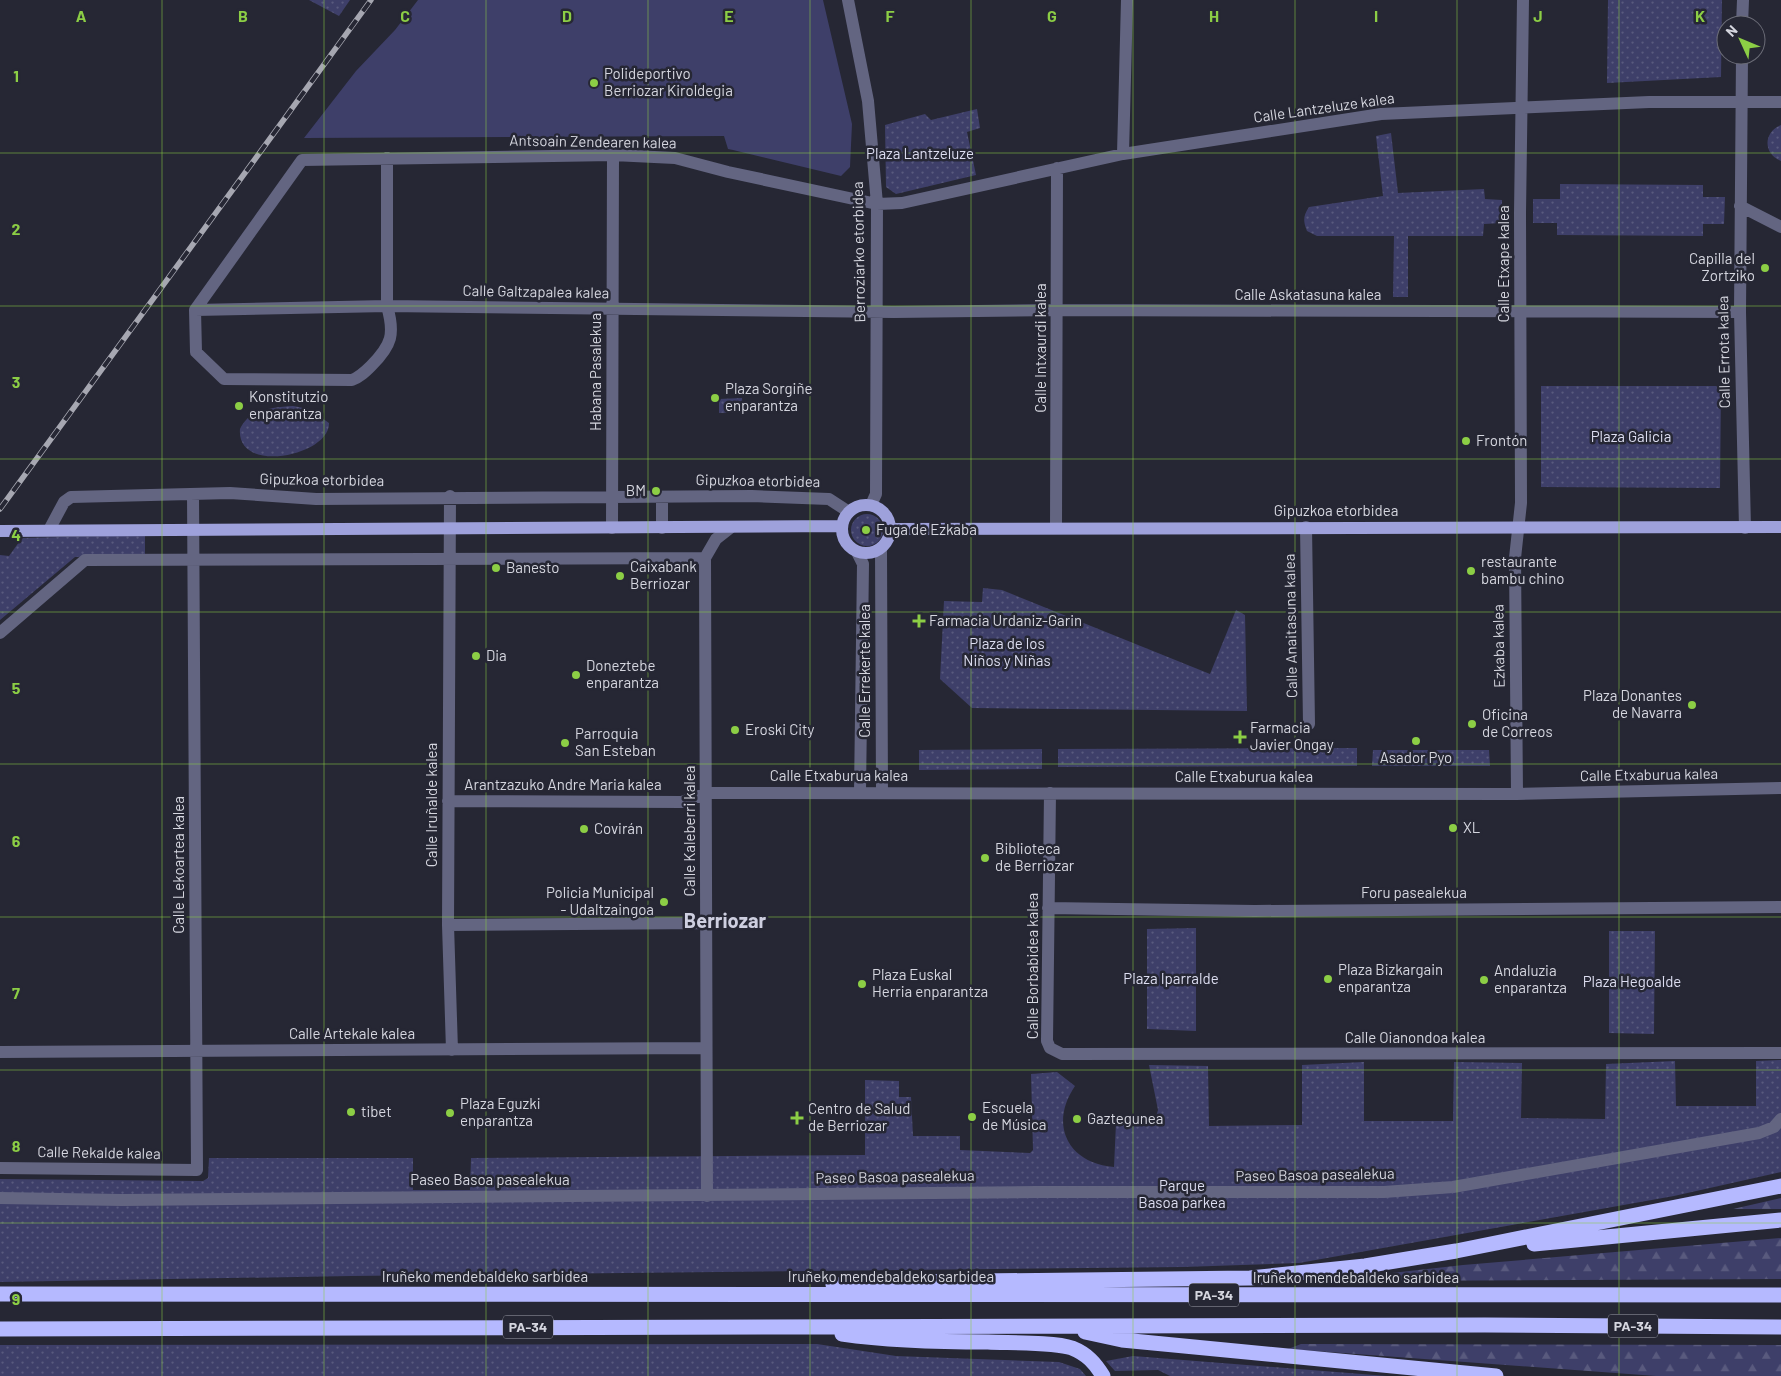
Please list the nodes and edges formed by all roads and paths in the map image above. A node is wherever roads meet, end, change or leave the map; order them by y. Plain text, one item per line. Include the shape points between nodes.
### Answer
1 (848, 0) edge
2 (1127, 0) edge
3 (1523, 0) edge
4 (1742, 0) edge
5 (1742, 15) edge
6 (1742, 65) edge
7 (1741, 102) junction
8 (1781, 102) edge
9 (1520, 109) junction
10 (1123, 154) junction
11 (612, 156) junction
12 (387, 158) junction
13 (1057, 168) junction
14 (877, 204) junction
15 (1740, 206) junction
16 (1781, 227) edge
17 (387, 306) junction
18 (612, 309) junction
19 (195, 310) junction
20 (1057, 310) junction
21 (877, 312) junction
22 (1520, 312) junction
23 (1740, 312) junction
24 (193, 494) junction
25 (450, 496) junction
26 (612, 497) junction
27 (662, 497) junction
28 (871, 505) junction
29 (849, 512) junction
30 (842, 526) junction
31 (1306, 527) junction
32 (1781, 527) edge
33 (450, 528) junction
34 (612, 528) junction
35 (662, 528) junction
36 (730, 528) junction
37 (891, 528) junction
38 (1056, 528) junction
39 (1517, 528) junction
40 (1745, 528) junction
41 (194, 529) junction
42 (0, 530) edge
43 (49, 530) junction
44 (881, 550) junction
45 (857, 552) junction
46 (704, 558) junction
47 (194, 560) junction
48 (449, 560) junction
49 (0, 633) edge
50 (1309, 724) dead end
51 (1781, 788) edge
52 (860, 792) junction
53 (882, 792) junction
54 (707, 793) junction
55 (1050, 793) junction
56 (1517, 794) junction
57 (448, 801) junction
58 (1781, 907) edge
59 (1048, 908) junction
60 (705, 923) junction
61 (448, 925) junction
62 (705, 1048) junction
63 (1050, 1048) joint
64 (452, 1050) junction
65 (197, 1051) junction
66 (0, 1052) edge
67 (1781, 1053) edge
68 (1781, 1119) edge
69 (0, 1168) edge
70 (197, 1170) joint
71 (1781, 1186) edge
72 (707, 1196) junction
73 (0, 1198) edge
74 (1781, 1220) edge
75 (1456, 1251) junction
76 (0, 1294) edge
77 (646, 1294) junction
78 (1781, 1295) edge
79 (791, 1326) junction
80 (1056, 1326) junction
81 (1781, 1327) edge
82 (0, 1329) edge
83 (1103, 1376) edge
84 (1496, 1376) edge

1 - 14 street, Berroziarko etorbidea via 868,101
2 - 10 street
3 - 9 street, Calle Etxape kalea
4 - 5 street
6 - 7 street, Calle Errota kalea
7 - 8 street, Calle Lantzeluze kalea
7 - 9 street, Calle Lantzeluze kalea via 1649,102
7 - 15 street, Calle Errota kalea
9 - 10 street, Calle Lantzeluze kalea via 1380,114
9 - 22 street, Calle Etxape kalea
10 - 13 street, Calle Lantzeluze kalea
11 - 12 street, Antsoain Zendearen kalea
11 - 14 street, Antsoain Zendearen kalea via 675,158
11 - 18 street, Habana Pasalekua
12 - 17 street
12 - 19 street, Antsoain Zendearen kalea via 302,160
13 - 14 street, Calle Lantzeluze kalea via 902,203
13 - 20 street, Calle Intxaurdi kalea
14 - 21 street, Berroziarko etorbidea
15 - 16 street
15 - 23 street, Calle Errota kalea
17 - 18 street, Calle Galtzapalea kalea
17 - 19 street, Calle Galtzapalea kalea
17 - 19 street via 392,323 390,342 385,352 352,380 224,379 196,352
18 - 21 street, Calle Galtzapalea kalea
18 - 26 street, Habana Pasalekua
20 - 21 street, Calle Askatasuna kalea
20 - 22 street, Calle Askatasuna kalea
20 - 38 street, Calle Intxaurdi kalea
21 - 28 street, Berroziarko etorbidea via 876,494
22 - 23 street, Calle Askatasuna kalea
22 - 39 street, Calle Etxape kalea via 1521,503
23 - 40 street, Calle Errota kalea
24 - 25 street, Gipuzkoa etorbidea via 230,493 316,499
24 - 41 street
24 - 43 street, Gipuzkoa etorbidea via 71,496 64,502
25 - 26 street, Gipuzkoa etorbidea
25 - 33 street
26 - 27 street, Gipuzkoa etorbidea
26 - 34 street, Habana Pasalekua
27 - 29 street, Gipuzkoa etorbidea via 829,498
27 - 35 street
28 - 29 main road via 855,507
28 - 37 main road via 885,514
29 - 30 main road
30 - 36 main road
30 - 45 main road via 845,542
31 - 38 main road, Gipuzkoa etorbidea
31 - 39 main road, Gipuzkoa etorbidea
31 - 50 street, Calle Anaitasuna kalea
32 - 40 main road, Gipuzkoa etorbidea
33 - 34 main road
33 - 41 main road
33 - 48 street
34 - 35 main road
35 - 36 main road
36 - 46 street via 716,539
37 - 38 main road, Gipuzkoa etorbidea
37 - 44 main road
39 - 40 main road, Gipuzkoa etorbidea
39 - 56 street, Ezkaba kalea
41 - 43 main road
41 - 47 street
42 - 43 main road
44 - 45 main road
44 - 53 street, Calle Errekerte kalea
45 - 52 street, Calle Errekerte kalea via 863,564
46 - 48 street
46 - 54 street, Calle Kaleberri kalea
47 - 48 street
47 - 49 street via 85,560
47 - 65 street, Calle Lekoartea kalea
48 - 57 street, Calle Iruñalde kalea
51 - 56 street, Calle Etxaburua kalea
52 - 53 street, Calle Etxaburua kalea
52 - 54 street, Calle Etxaburua kalea
53 - 55 street, Calle Etxaburua kalea
54 - 57 street, Arantzazuko Andre Maria kalea via 682,802
54 - 60 street, Calle Kaleberri kalea
55 - 56 street, Calle Etxaburua kalea
55 - 59 street, Calle Borbabidea kalea
57 - 61 street, Calle Iruñalde kalea
58 - 59 street, Foru pasealekua via 1255,911
59 - 63 street, Calle Borbabidea kalea via 1046,991
60 - 61 street
60 - 62 street, Calle Kaleberri kalea
61 - 64 street, Calle Iruñalde kalea
62 - 64 street, Calle Artekale kalea
62 - 72 street, Calle Kaleberri kalea
63 - 67 street, Calle Oianondoa kalea via 1062,1054 1080,1055
64 - 65 street, Calle Artekale kalea
65 - 66 street, Calle Artekale kalea
65 - 70 street, Calle Lekoartea kalea
68 - 72 street, Paseo Basoa pasealekua via 1774,1127 1759,1133 1443,1188 1384,1192
69 - 70 street, Calle Rekalde kalea
71 - 75 highway
72 - 73 street, Paseo Basoa pasealekua
74 - 75 highway
75 - 77 highway via 1365,1266 1250,1278 894,1282
76 - 77 highway, Iruñeko mendebaldeko sarbidea / PA-34
77 - 78 highway, Iruñeko mendebaldeko sarbidea / PA-34
79 - 80 highway, PA-34
79 - 82 highway, PA-34
79 - 83 highway via 889,1341 1070,1347 1084,1353
80 - 81 highway, PA-34
80 - 84 highway via 1122,1340

